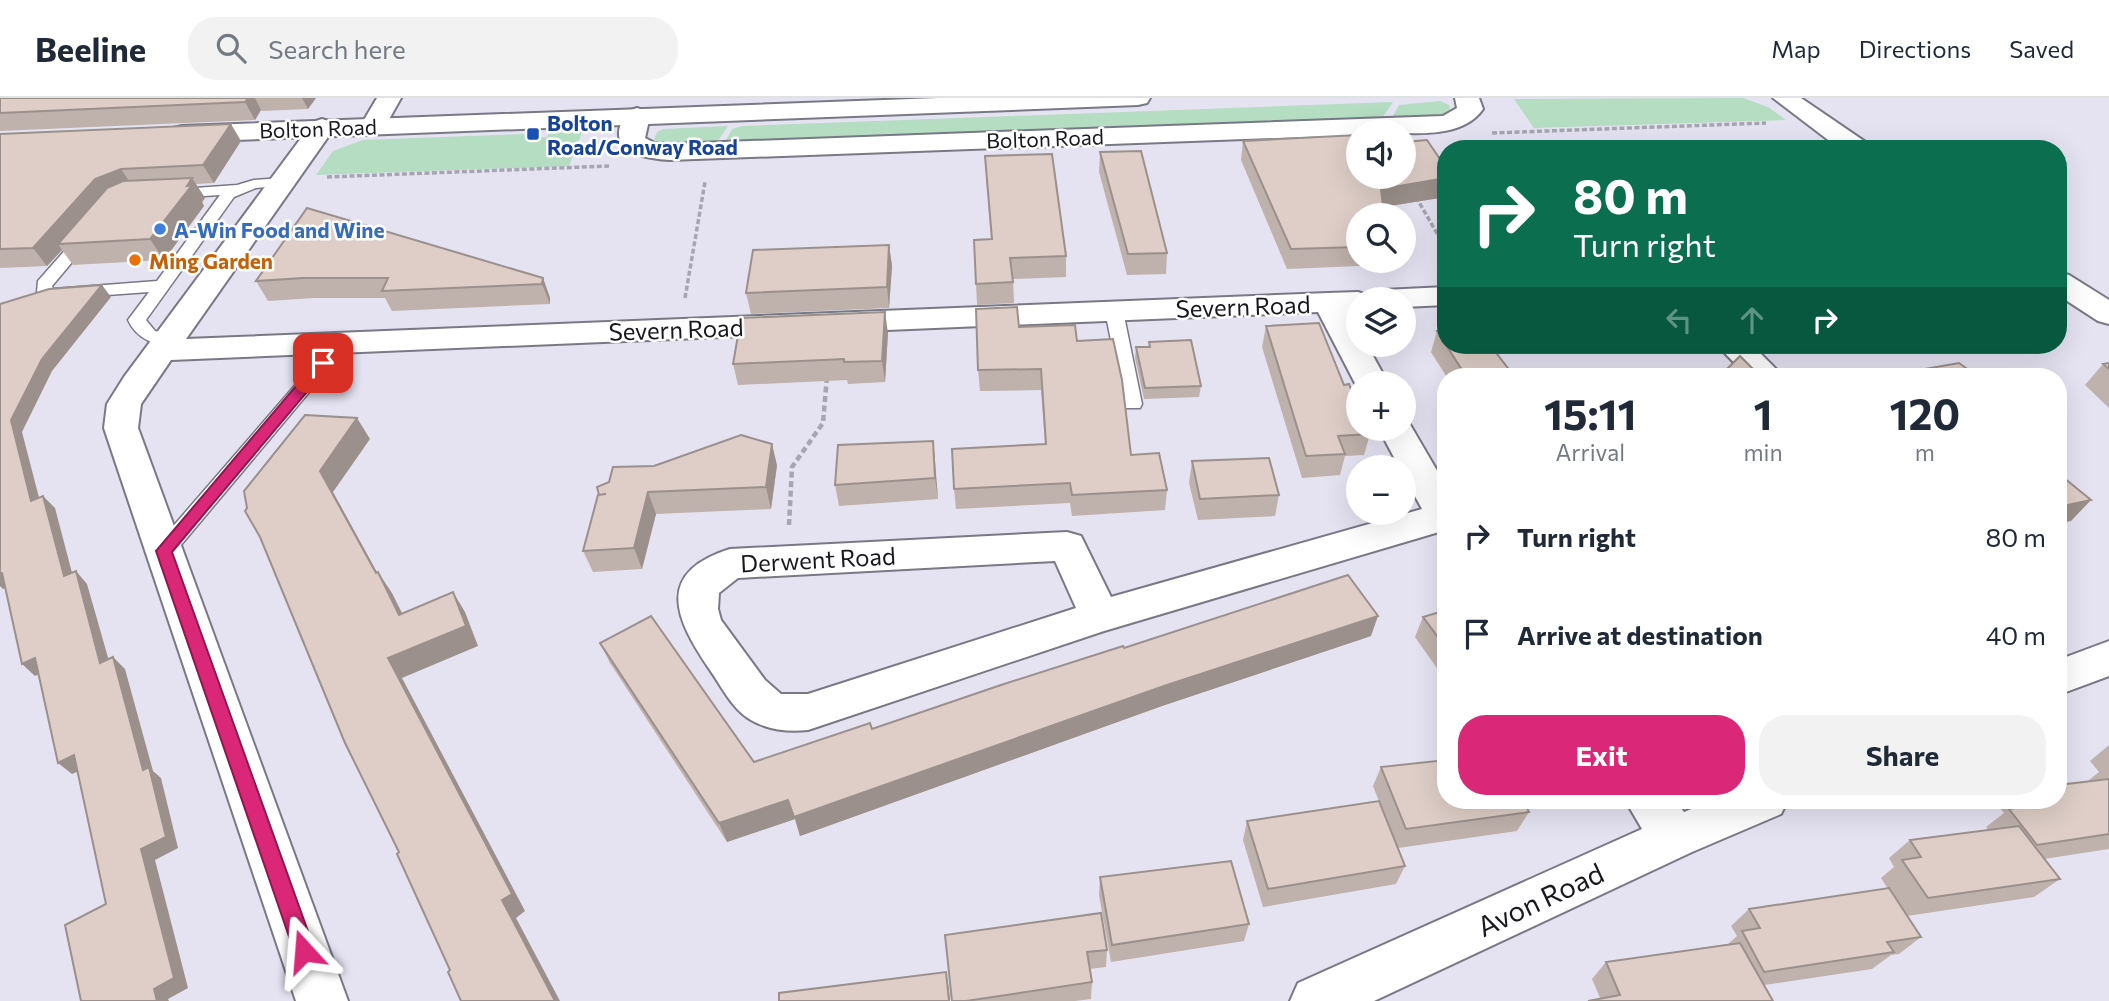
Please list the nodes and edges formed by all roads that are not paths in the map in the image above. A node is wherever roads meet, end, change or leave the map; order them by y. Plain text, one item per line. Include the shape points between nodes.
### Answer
1 (389, 98) edge
2 (1138, 98) edge
3 (1467, 98) edge
4 (1785, 98) edge
5 (637, 116) junction
6 (374, 125) junction
7 (322, 127) junction
8 (161, 135) edge
9 (1845, 140) edge
10 (282, 182) junction
11 (237, 190) junction
12 (159, 194) edge
13 (96, 224) edge
14 (162, 286) junction
15 (2067, 287) edge
16 (1437, 296) edge
17 (1416, 297) edge
18 (1343, 301) edge
19 (1114, 311) junction
20 (2109, 314) edge
21 (341, 343) junction
22 (166, 344) junction
23 (1743, 354) edge
24 (1757, 368) edge
25 (1367, 371) edge
26 (1133, 404) dead end
27 (1402, 441) edge
28 (1437, 506) edge
29 (1437, 521) edge
30 (164, 551) junction
31 (1100, 617) junction
32 (1713, 809) edge
33 (1661, 818) edge
34 (1328, 999) edge
35 (322, 1001) edge

1 - 6 street
2 - 5 street, Bolton Road
3 - 5 street, Bolton Road via 1470,109 1466,116 1443,124 710,150 639,147 631,134
4 - 9 street
5 - 6 street, Bolton Road
6 - 7 street, Bolton Road
7 - 8 street, Bolton Road
7 - 10 street
10 - 11 lane
10 - 22 street
11 - 12 lane
11 - 14 lane via 229,194
13 - 14 lane via 44,285 45,292
14 - 22 lane via 137,320 146,335
15 - 20 street
16 - 17 street
18 - 19 street, Severn Road
18 - 25 street
19 - 21 street, Severn Road
19 - 26 lane
21 - 22 street, Severn Road
21 - 30 lane
22 - 30 street via 124,404 121,428
23 - 24 street
27 - 28 street
29 - 31 street, Derwent Road
30 - 35 street
31 - 31 street, Derwent Road via 807,712 783,714 750,695 702,626 696,601 708,578 730,564 1067,546
32 - 33 street, Avon Road
33 - 34 street, Avon Road

